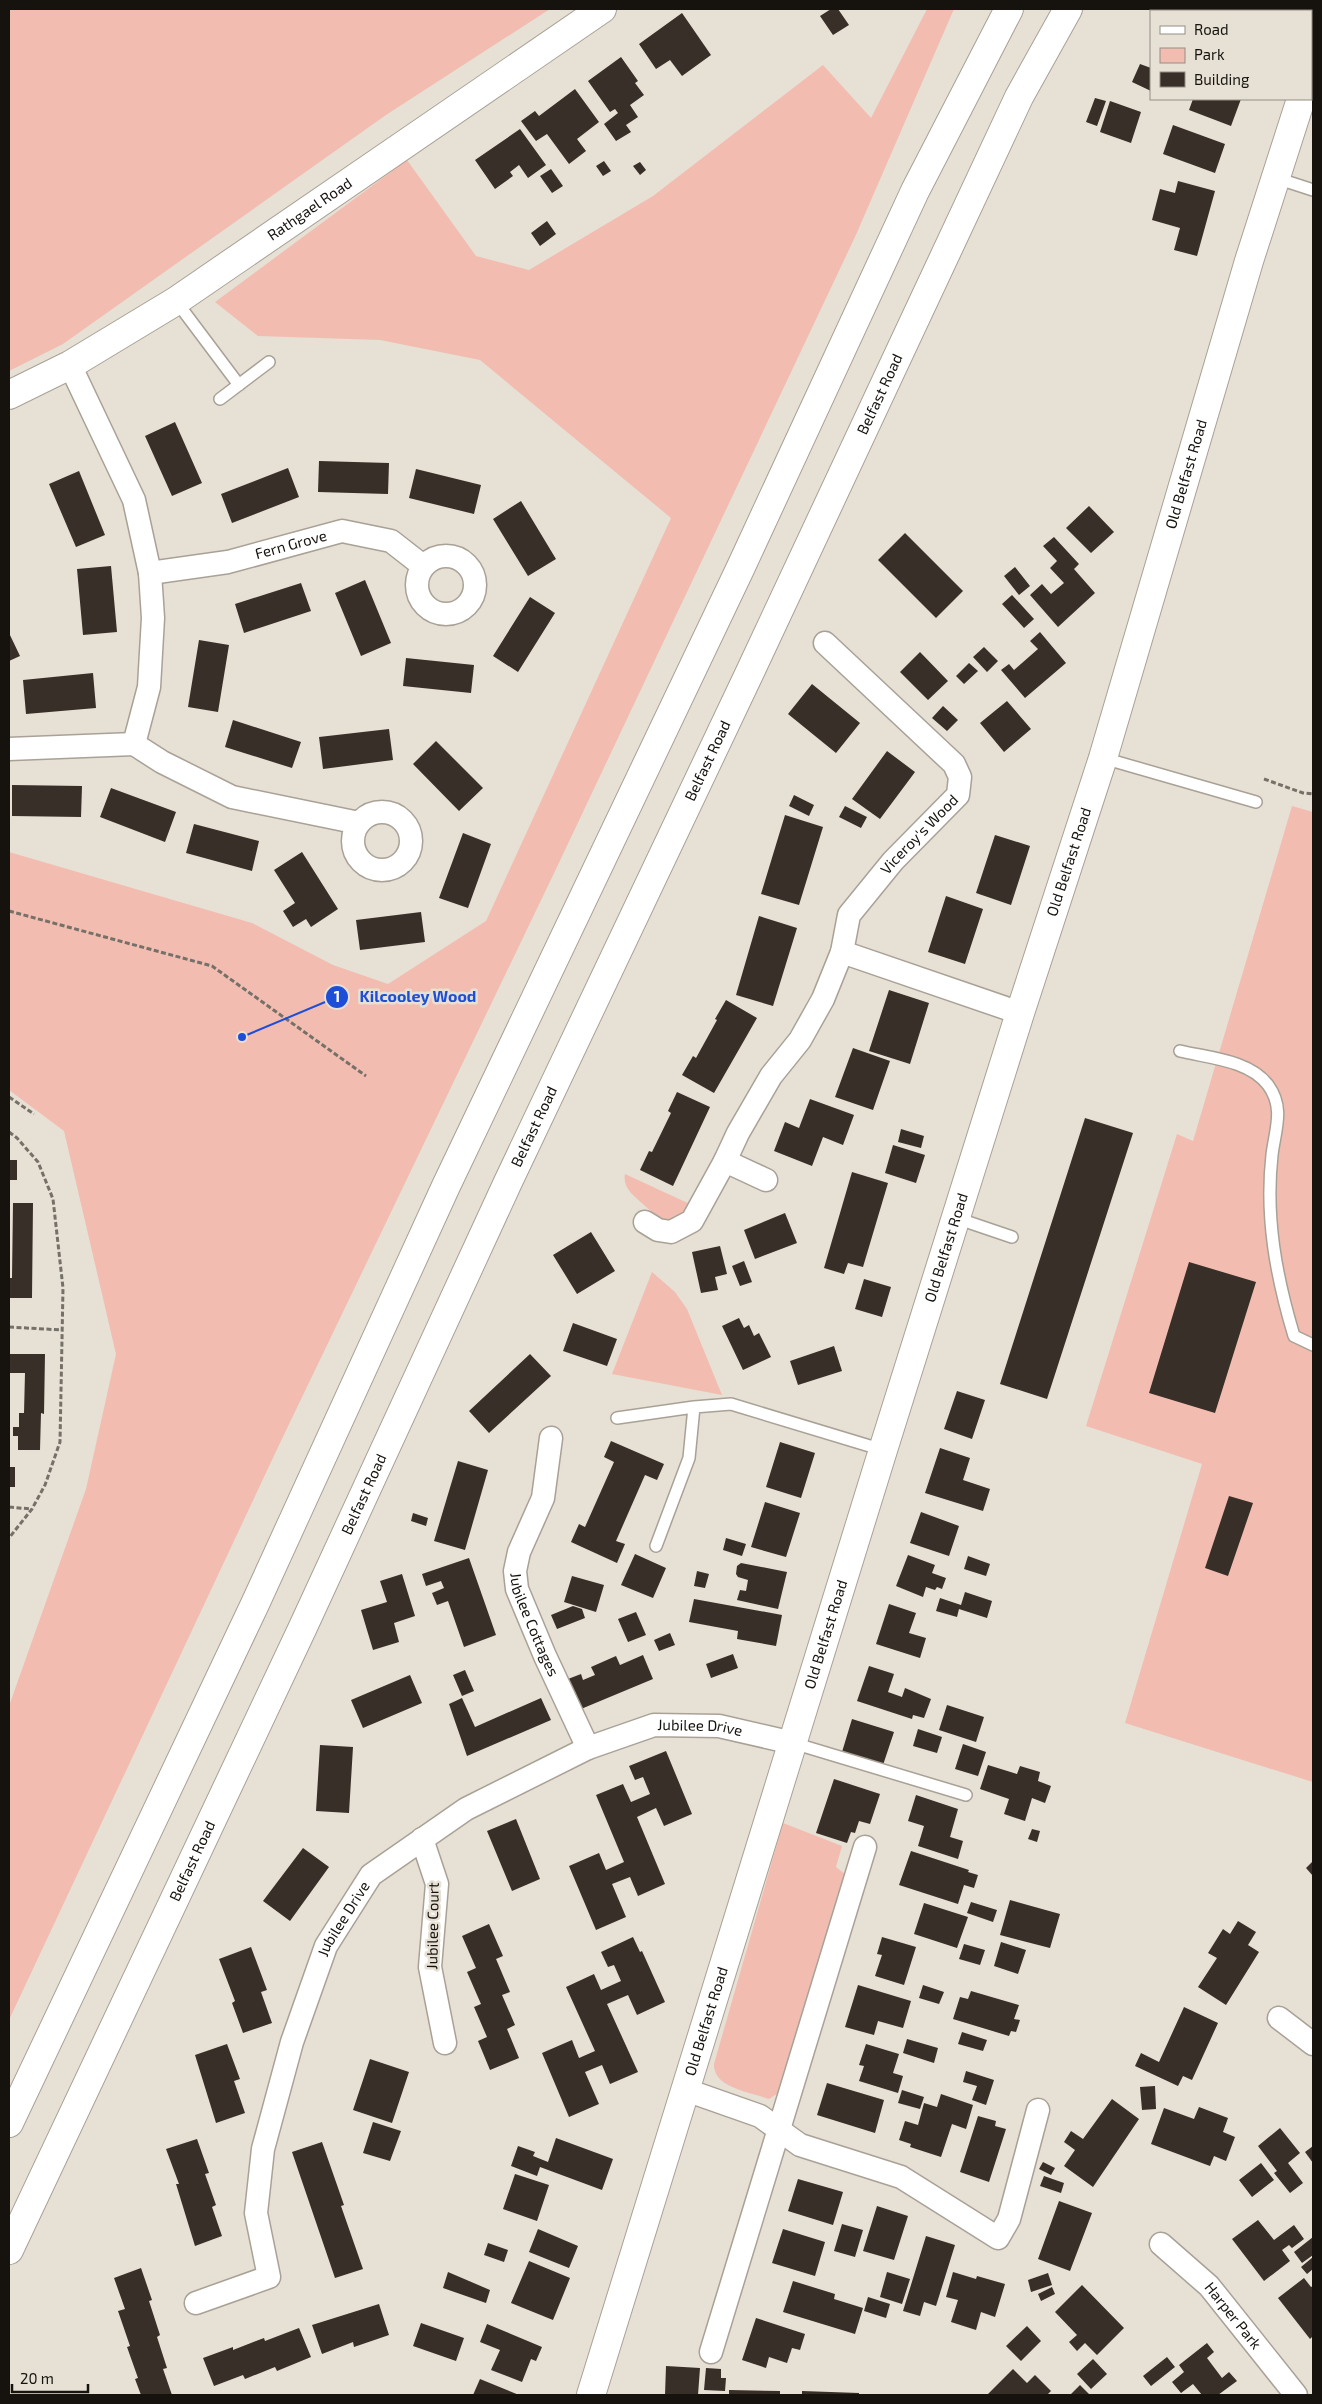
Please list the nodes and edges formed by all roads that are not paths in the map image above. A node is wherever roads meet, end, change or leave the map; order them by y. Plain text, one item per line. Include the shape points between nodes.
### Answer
1 (602, 9) edge
2 (1008, 9) edge
3 (1068, 9) edge
4 (1301, 100) edge
5 (1276, 178) junction
6 (1313, 190) edge
7 (176, 301) junction
8 (269, 362) dead end
9 (70, 365) junction
10 (239, 385) junction
11 (9, 396) edge
12 (220, 399) dead end
13 (423, 566) dead end
14 (150, 573) junction
15 (825, 643) dead end
16 (134, 744) junction
17 (9, 749) edge
18 (1103, 758) junction
19 (1256, 802) dead end
20 (359, 823) dead end
21 (842, 952) junction
22 (1020, 1013) junction
23 (1180, 1051) dead end
24 (725, 1161) junction
25 (766, 1180) dead end
26 (956, 1218) junction
27 (645, 1222) dead end
28 (1012, 1237) dead end
29 (1313, 1344) edge
30 (694, 1406) junction
31 (617, 1418) dead end
32 (551, 1438) dead end
33 (883, 1450) junction
34 (656, 1546) dead end
35 (793, 1743) junction
36 (588, 1748) junction
37 (966, 1796) dead end
38 (422, 1839) junction
39 (865, 1847) dead end
40 (1279, 2018) dead end
41 (445, 2043) dead end
42 (1313, 2044) edge
43 (686, 2090) junction
44 (1038, 2110) dead end
45 (9, 2123) edge
46 (780, 2129) junction
47 (1161, 2244) dead end
48 (9, 2250) edge
49 (196, 2303) dead end
50 (711, 2352) dead end
51 (591, 2395) edge
52 (1296, 2395) edge

1 - 7 main road, Rathgael Road
2 - 45 main road via 915,191
3 - 48 main road, Belfast Road via 1019,97
4 - 5 main road, Old Belfast Road
5 - 6 lane
5 - 18 main road, Old Belfast Road
7 - 9 main road, Rathgael Road
7 - 10 lane
8 - 10 lane
9 - 11 main road, Rathgael Road
9 - 14 street via 134,500
10 - 12 lane
13 - 14 street, Fern Grove via 391,541 342,531 228,562
14 - 16 street via 153,618 149,686
15 - 21 street, Viceroy's Wood via 954,764 960,777 958,795 892,861 850,915
16 - 17 street
16 - 20 street via 162,762 232,797
18 - 19 lane
18 - 22 main road, Old Belfast Road
21 - 22 street
21 - 24 street, Viceroy's Wood via 823,1000 800,1040 762,1092
22 - 26 main road, Old Belfast Road
23 - 29 lane via 1243,1066 1267,1084 1274,1095 1278,1131 1272,1152 1269,1213 1274,1254 1294,1336
24 - 25 street
24 - 27 street, Viceroy's Wood via 692,1221 670,1232 658,1230
26 - 28 lane
26 - 33 main road, Old Belfast Road
30 - 31 lane
30 - 33 lane via 731,1404
30 - 34 lane via 690,1458
32 - 36 street, Jubilee Cottages via 543,1498 519,1552 515,1571 517,1589
33 - 35 main road, Old Belfast Road
35 - 36 street, Jubilee Drive via 719,1726 654,1725
35 - 37 lane
35 - 43 main road, Old Belfast Road
36 - 38 street, Jubilee Drive via 466,1809
38 - 41 street, Jubilee Court via 437,1884 430,1967
38 - 49 street, Jubilee Drive via 371,1875 326,1946 292,2042 263,2149 256,2213 270,2277
39 - 46 street
40 - 42 street
43 - 46 street via 760,2116
43 - 51 main road, Old Belfast Road
44 - 46 street via 1009,2219 998,2238 900,2177 800,2144
46 - 50 street
47 - 52 street, Harper Park via 1209,2286

